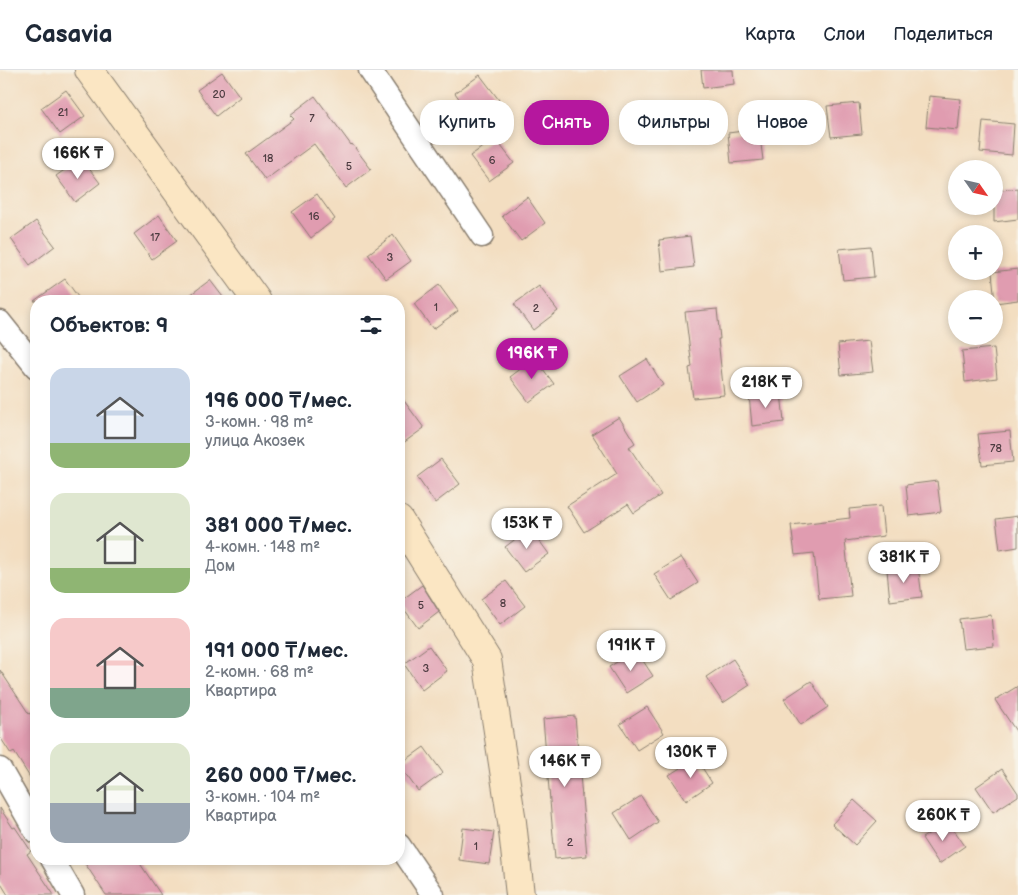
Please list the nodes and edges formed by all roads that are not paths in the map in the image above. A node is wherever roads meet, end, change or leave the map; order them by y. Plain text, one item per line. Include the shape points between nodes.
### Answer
1 (88, 70) edge
2 (370, 70) edge
3 (482, 236) dead end
4 (253, 295) edge
5 (0, 322) edge
6 (30, 360) edge
7 (405, 530) edge
8 (0, 768) edge
9 (30, 821) edge
10 (405, 854) edge
11 (55, 865) edge
12 (72, 895) edge
13 (433, 895) edge
14 (520, 895) edge

1 - 4 street
2 - 3 street
5 - 6 street
7 - 14 street via 487,660
8 - 9 street
10 - 13 street
11 - 12 street

